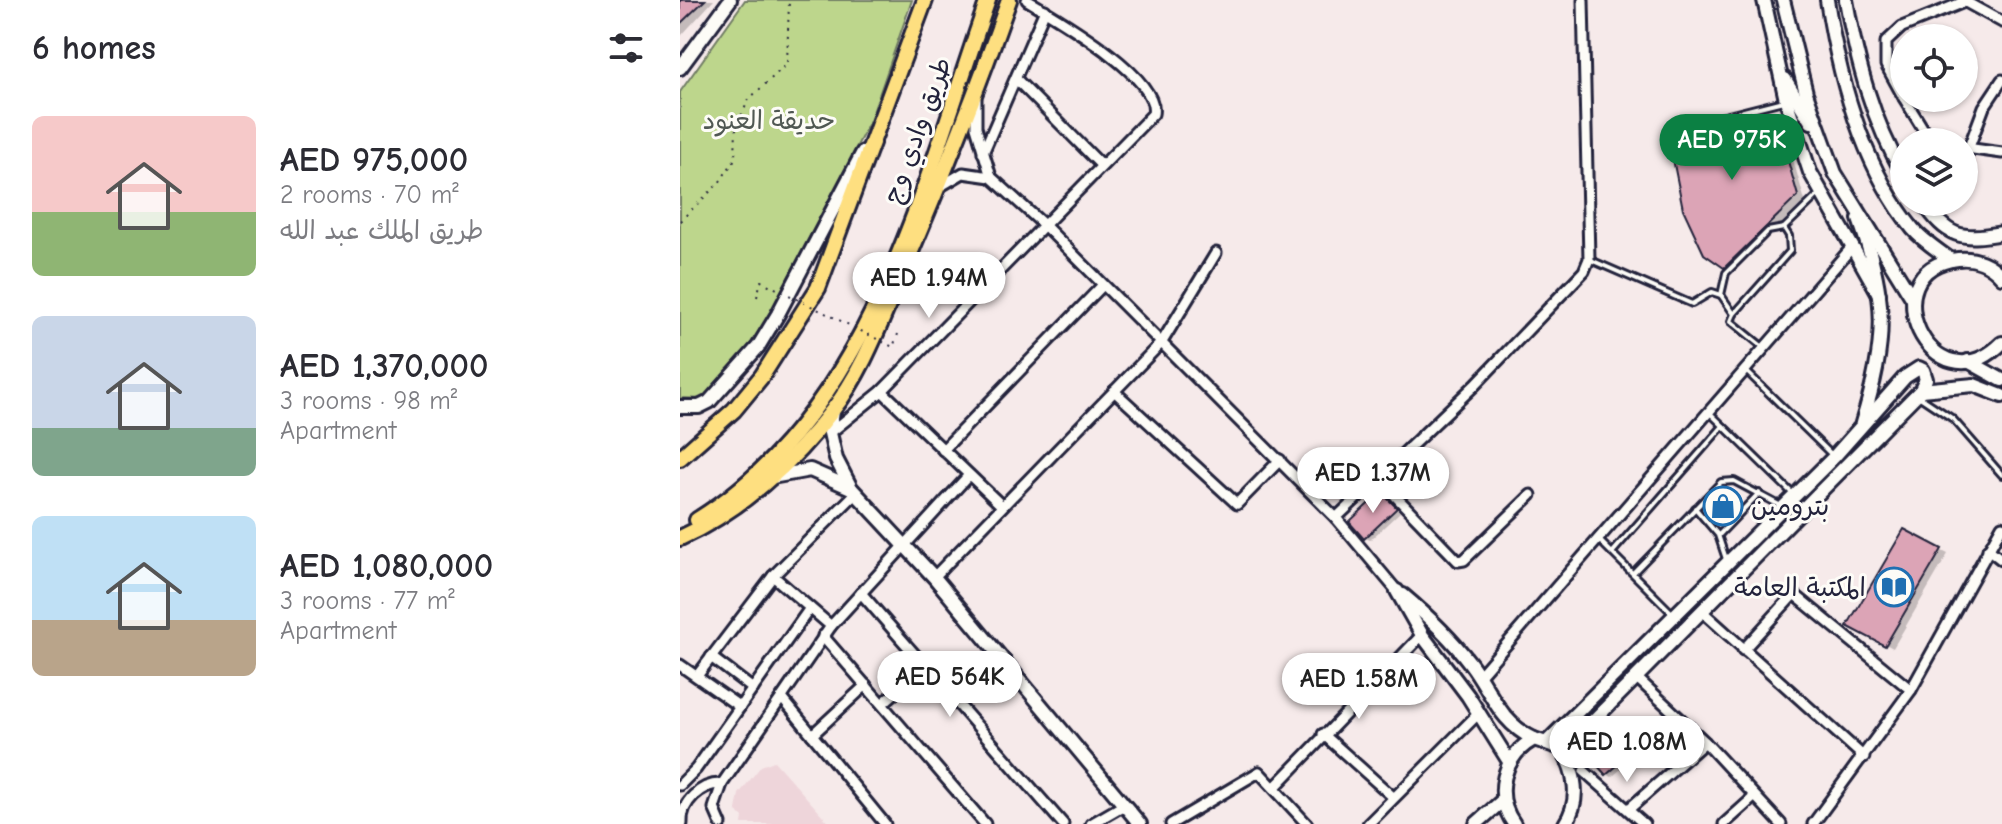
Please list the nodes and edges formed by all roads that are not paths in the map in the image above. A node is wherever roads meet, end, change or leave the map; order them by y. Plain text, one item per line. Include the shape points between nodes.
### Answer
1 (730, 0) edge
2 (925, 0) edge
3 (988, 0) edge
4 (1009, 0) edge
5 (1027, 0) edge
6 (1583, 0) edge
7 (1764, 0) edge
8 (1783, 0) edge
9 (1827, 0) edge
10 (1846, 0) edge
11 (1963, 1) edge
12 (1045, 10) junction
13 (2002, 22) edge
14 (1909, 24) edge
15 (1890, 38) edge
16 (1857, 55) junction
17 (1777, 66) junction
18 (680, 68) edge
19 (1890, 72) edge
20 (1016, 79) junction
21 (2002, 80) edge
22 (976, 94) junction
23 (1786, 100) junction
24 (883, 113) junction
25 (1853, 113) junction
26 (1685, 126) dead end
27 (1975, 128) edge
28 (1826, 147) junction
29 (1890, 147) edge
30 (1978, 150) edge
31 (983, 153) junction
32 (2002, 153) edge
33 (1101, 165) junction
34 (991, 177) junction
35 (941, 186) junction
36 (1821, 192) junction
37 (1852, 201) junction
38 (1935, 216) edge
39 (1044, 225) junction
40 (1784, 228) junction
41 (2002, 233) edge
42 (1853, 246) junction
43 (1216, 253) dead end
44 (1589, 259) junction
45 (1951, 260) junction
46 (2002, 277) edge
47 (1102, 286) junction
48 (1879, 294) junction
49 (1721, 295) junction
50 (1913, 299) junction
51 (1734, 314) junction
52 (1162, 342) junction
53 (2002, 343) edge
54 (1764, 348) junction
55 (1968, 361) junction
56 (1745, 370) junction
57 (2002, 380) edge
58 (882, 391) junction
59 (1114, 391) junction
60 (1919, 393) junction
61 (2002, 396) edge
62 (680, 407) edge
63 (833, 411) junction
64 (1709, 412) junction
65 (1723, 426) junction
66 (1861, 427) junction
67 (830, 433) junction
68 (943, 450) junction
69 (1834, 457) junction
70 (680, 458) edge
71 (1280, 460) junction
72 (969, 475) junction
73 (2002, 475) edge
74 (772, 477) junction
75 (1378, 478) junction
76 (853, 491) junction
77 (1759, 493) junction
78 (1531, 495) dead end
79 (1795, 496) junction
80 (1002, 506) junction
81 (1695, 508) junction
82 (1783, 508) junction
83 (1336, 518) junction
84 (2002, 526) edge
85 (680, 531) edge
86 (1718, 535) junction
87 (680, 538) edge
88 (1598, 539) junction
89 (905, 545) junction
90 (1988, 549) junction
91 (1612, 553) junction
92 (2002, 560) edge
93 (1727, 563) junction
94 (1633, 573) junction
95 (773, 576) junction
96 (934, 577) junction
97 (1397, 591) junction
98 (861, 593) junction
99 (810, 608) junction
100 (1704, 613) junction
101 (1674, 615) junction
102 (831, 626) junction
103 (1422, 635) junction
104 (823, 636) junction
105 (1743, 650) junction
106 (711, 657) junction
107 (680, 665) edge
108 (926, 666) junction
109 (697, 676) junction
110 (1479, 676) junction
111 (1637, 678) junction
112 (866, 685) junction
113 (753, 689) junction
114 (1911, 690) junction
115 (782, 698) junction
116 (1589, 700) junction
117 (882, 704) junction
118 (740, 707) junction
119 (1602, 712) junction
120 (1478, 714) junction
121 (1323, 734) junction
122 (812, 735) junction
123 (1534, 739) junction
124 (1548, 741) junction
125 (1705, 742) junction
126 (1864, 757) junction
127 (1568, 758) junction
128 (1510, 763) junction
129 (696, 769) junction
130 (1584, 771) dead end
131 (710, 783) junction
132 (722, 784) junction
133 (680, 785) edge
134 (1275, 787) junction
135 (1393, 797) junction
136 (1754, 797) junction
137 (1502, 801) junction
138 (1124, 805) junction
139 (1630, 808) junction
140 (1569, 820) edge
141 (1510, 823) edge
142 (682, 824) edge
143 (721, 824) edge
144 (885, 824) edge
145 (985, 824) edge
146 (1063, 824) edge
147 (1091, 824) edge
148 (1140, 824) edge
149 (1171, 824) edge
150 (1307, 824) edge
151 (1368, 824) edge
152 (1476, 824) edge
153 (1644, 824) edge
154 (1724, 824) edge
155 (1781, 824) edge
156 (1813, 824) edge

1 - 18 street
2 - 24 main road, طريق وادي وج
3 - 85 main road, طريق وادي وج via 865,332 790,441
4 - 22 main road
5 - 12 street
6 - 44 street
7 - 17 street
8 - 28 street
9 - 25 street
10 - 16 street
11 - 13 street
11 - 14 street
12 - 20 street
12 - 33 street via 1120,62 1153,100 1153,114
15 - 19 street
16 - 25 street
16 - 29 street
17 - 23 street
17 - 28 street
20 - 31 street
20 - 33 street
21 - 27 street
22 - 31 street
22 - 35 main road
23 - 26 lane
23 - 36 street
24 - 62 street via 758,347 709,402
24 - 70 main road, طريق وادي وج via 818,288 798,323 734,410
25 - 45 street via 1885,189 1913,230
28 - 37 street
30 - 32 street
31 - 34 street
33 - 39 street
34 - 35 street via 963,173
34 - 39 street
35 - 63 main road via 879,330
36 - 40 lane
36 - 42 street
37 - 48 street via 1877,270
37 - 50 street
38 - 41 street via 1948,232 1969,238
39 - 47 street
39 - 58 street
40 - 49 lane via 1768,231 1726,273
40 - 51 lane via 1790,251
42 - 48 street
42 - 54 street
43 - 52 street
44 - 49 lane via 1692,304 1712,292
44 - 75 street via 1584,271 1486,373
45 - 46 street via 1977,260
45 - 50 street via 1926,274
47 - 52 street
47 - 68 street
48 - 66 street via 1879,354
49 - 51 lane
50 - 55 street via 1912,315 1925,344 1937,354
51 - 54 lane via 1731,321
52 - 59 street
52 - 71 street
53 - 55 street
54 - 56 street
55 - 57 street
56 - 64 street
56 - 69 lane
58 - 67 street
58 - 68 street
59 - 71 street via 1237,504
59 - 80 street
60 - 61 street via 1974,385
60 - 66 street via 1926,374 1919,368
60 - 73 lane via 1953,419
60 - 100 street
63 - 67 street
63 - 74 main road
64 - 65 lane
64 - 88 street
65 - 79 lane
65 - 91 lane
66 - 69 street
67 - 76 street via 836,459
68 - 72 street
69 - 79 street
71 - 83 street
72 - 80 street
72 - 89 street
74 - 76 street via 810,470
74 - 87 main road
75 - 78 street via 1458,561
75 - 83 street
76 - 89 street
76 - 95 street
77 - 81 lane via 1727,480
77 - 82 lane
77 - 86 lane
79 - 82 street
80 - 96 street
81 - 86 lane
81 - 94 lane
82 - 93 street
83 - 97 street
84 - 90 street
86 - 93 lane
88 - 91 lane
88 - 110 street
89 - 96 street
89 - 98 street
90 - 92 street
90 - 114 street
91 - 94 lane
93 - 101 street
94 - 101 lane
95 - 99 street
95 - 106 street
96 - 138 street
97 - 103 street
97 - 110 street via 1433,620
98 - 102 street
98 - 108 street
99 - 102 street
99 - 113 street
100 - 105 street
100 - 111 street
101 - 116 street
102 - 104 street
103 - 120 street
103 - 121 street
104 - 112 street
104 - 115 street
105 - 114 street via 1794,594
105 - 126 street
106 - 109 street
106 - 113 street
107 - 109 street
108 - 117 street
108 - 146 street
109 - 118 street
110 - 123 street via 1505,720
111 - 119 street
111 - 125 street
112 - 117 street
112 - 122 street
113 - 118 street
114 - 126 street
115 - 122 street
115 - 132 street
116 - 119 street
116 - 124 street
117 - 145 street
118 - 129 street
119 - 127 street
120 - 128 street
120 - 135 street
121 - 134 street
121 - 135 street
122 - 144 street
123 - 124 street
123 - 128 street via 1521,746
124 - 127 street
125 - 136 street
125 - 139 street
126 - 156 street
127 - 140 street via 1576,795
128 - 137 street
129 - 131 street
129 - 133 street
130 - 139 street
131 - 132 street
131 - 142 street via 685,806
132 - 143 street via 714,808
134 - 149 street via 1259,772
134 - 150 street
135 - 151 street
136 - 154 street
136 - 155 street
137 - 141 street
137 - 152 street
138 - 147 street
138 - 148 street
139 - 153 street

